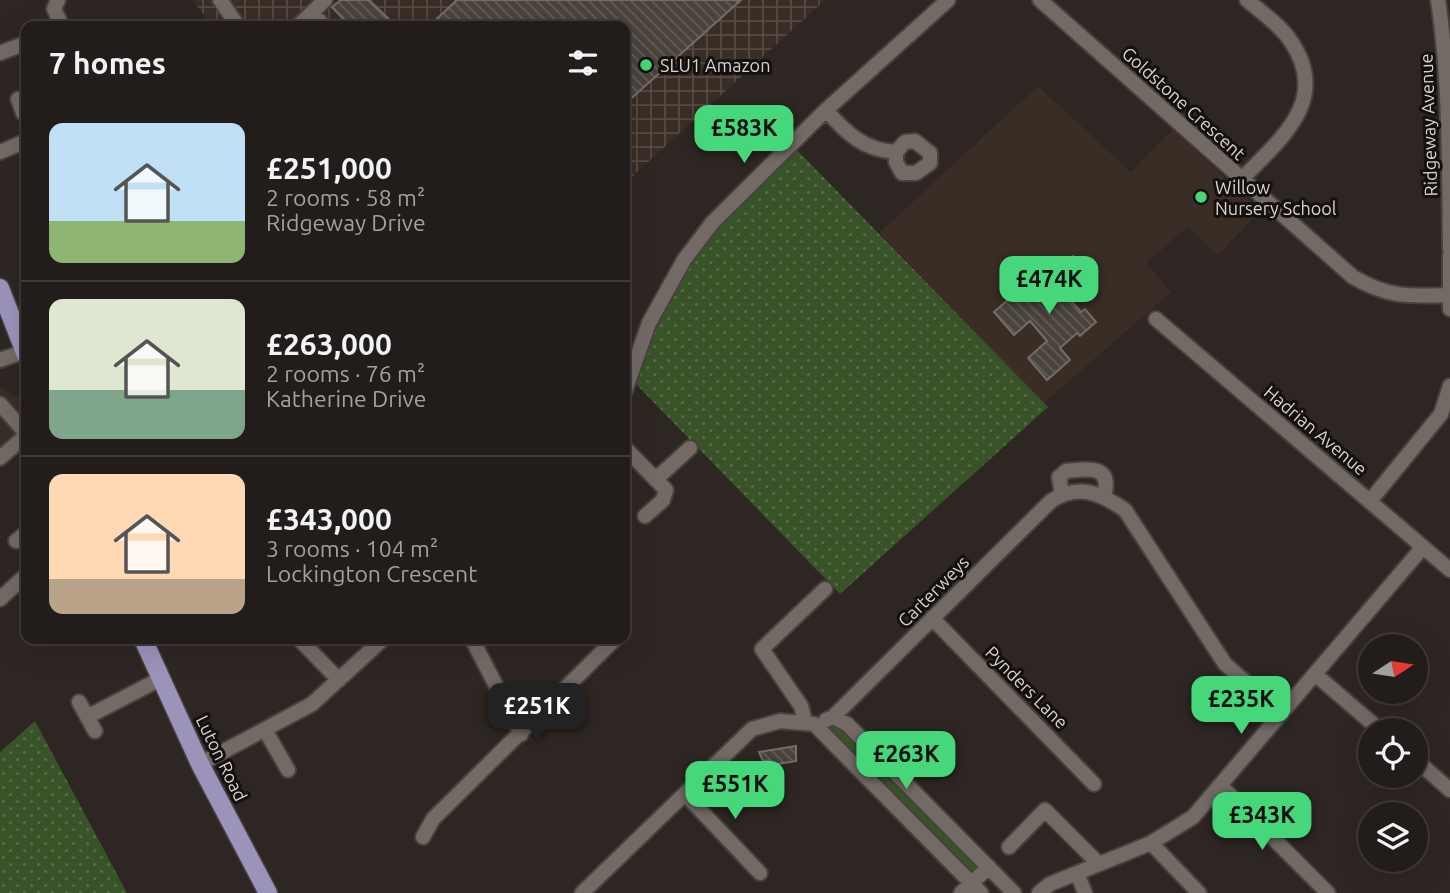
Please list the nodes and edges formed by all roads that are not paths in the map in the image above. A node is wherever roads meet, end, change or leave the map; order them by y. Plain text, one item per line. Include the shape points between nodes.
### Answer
1 (58, 0) edge
2 (220, 0) edge
3 (325, 0) edge
4 (948, 0) edge
5 (1040, 0) edge
6 (1247, 0) edge
7 (1438, 0) edge
8 (312, 13) junction
9 (60, 21) edge
10 (235, 21) edge
11 (303, 21) edge
12 (319, 21) edge
13 (21, 45) edge
14 (0, 53) edge
15 (1449, 102) edge
16 (826, 110) junction
17 (21, 143) edge
18 (0, 152) edge
19 (896, 152) dead end
20 (1241, 180) junction
21 (1450, 249) edge
22 (1450, 255) edge
23 (0, 288) edge
24 (1450, 295) edge
25 (1450, 309) edge
26 (1156, 319) dead end
27 (21, 340) edge
28 (21, 354) edge
29 (0, 360) edge
30 (630, 377) edge
31 (1450, 386) edge
32 (0, 404) edge
33 (21, 428) edge
34 (21, 440) edge
35 (690, 448) dead end
36 (630, 452) edge
37 (0, 458) edge
38 (661, 485) junction
39 (1062, 494) junction
40 (1104, 495) junction
41 (1370, 501) junction
42 (645, 516) dead end
43 (1423, 547) junction
44 (1450, 570) edge
45 (21, 580) edge
46 (825, 589) dead end
47 (0, 599) edge
48 (932, 618) junction
49 (145, 644) edge
50 (304, 644) edge
51 (378, 644) edge
52 (475, 644) edge
53 (610, 644) edge
54 (1316, 675) junction
55 (160, 679) junction
56 (340, 680) junction
57 (79, 702) dead end
58 (1282, 714) junction
59 (88, 717) junction
60 (833, 717) junction
61 (1366, 718) edge
62 (810, 722) junction
63 (265, 730) junction
64 (95, 731) dead end
65 (521, 734) junction
66 (200, 764) junction
67 (288, 770) dead end
68 (1428, 771) edge
69 (1094, 784) dead end
70 (1221, 786) junction
71 (1450, 790) edge
72 (684, 794) junction
73 (423, 837) dead end
74 (1151, 843) junction
75 (1009, 847) dead end
76 (1098, 864) junction
77 (989, 867) junction
78 (760, 873) dead end
79 (1077, 873) junction
80 (971, 890) edge
81 (268, 893) edge
82 (582, 893) edge
83 (1014, 893) edge
84 (1039, 893) edge
85 (1085, 893) edge
86 (1199, 893) edge
87 (1328, 893) edge

1 - 9 street via 54,9
2 - 10 street
3 - 8 street
4 - 16 street
5 - 20 street, Goldstone Crescent
6 - 20 street via 1289,38 1304,64 1306,93 1294,125
7 - 15 street, Ridgeway Avenue
8 - 11 street
8 - 12 street
13 - 14 street
15 - 21 street, Ridgeway Avenue
16 - 19 street via 862,145
16 - 30 street via 748,184 684,260 649,323
17 - 18 street
20 - 24 street, Goldstone Crescent via 1353,277 1378,292
22 - 24 street
23 - 27 main road
24 - 25 street
26 - 41 street, Hadrian Avenue
28 - 29 street
31 - 41 street via 1441,415
32 - 33 street
34 - 37 street
35 - 38 street via 672,464
36 - 38 street
38 - 42 street via 663,500
39 - 40 street via 1084,491
39 - 40 street, Carterweys via 1059,477 1066,471 1097,470 1106,483
39 - 48 street, Carterweys
40 - 58 street, Carterweys via 1125,510 1225,664
41 - 43 street, Hadrian Avenue
43 - 44 street, Hadrian Avenue
43 - 54 street
45 - 47 street
46 - 62 street via 762,649
48 - 60 street, Carterweys
48 - 69 street, Pynders Lane
49 - 55 main road, Luton Road
50 - 56 street
51 - 56 street
52 - 65 street
53 - 65 street
54 - 58 street
54 - 61 street
55 - 59 street
55 - 66 main road, Luton Road
56 - 63 street via 312,704
57 - 59 street
58 - 70 street
59 - 64 street
60 - 62 street
60 - 77 street via 847,724
62 - 72 street via 780,720 752,729
62 - 80 street
63 - 66 street
63 - 67 street
65 - 73 street via 433,819
66 - 81 main road, Luton Road
68 - 71 street
70 - 74 street via 1193,817
70 - 87 street
72 - 78 street
72 - 82 street
74 - 76 street
74 - 86 street
75 - 76 street via 1045,810
76 - 79 street
77 - 80 street
77 - 83 street
79 - 84 street
79 - 85 street

